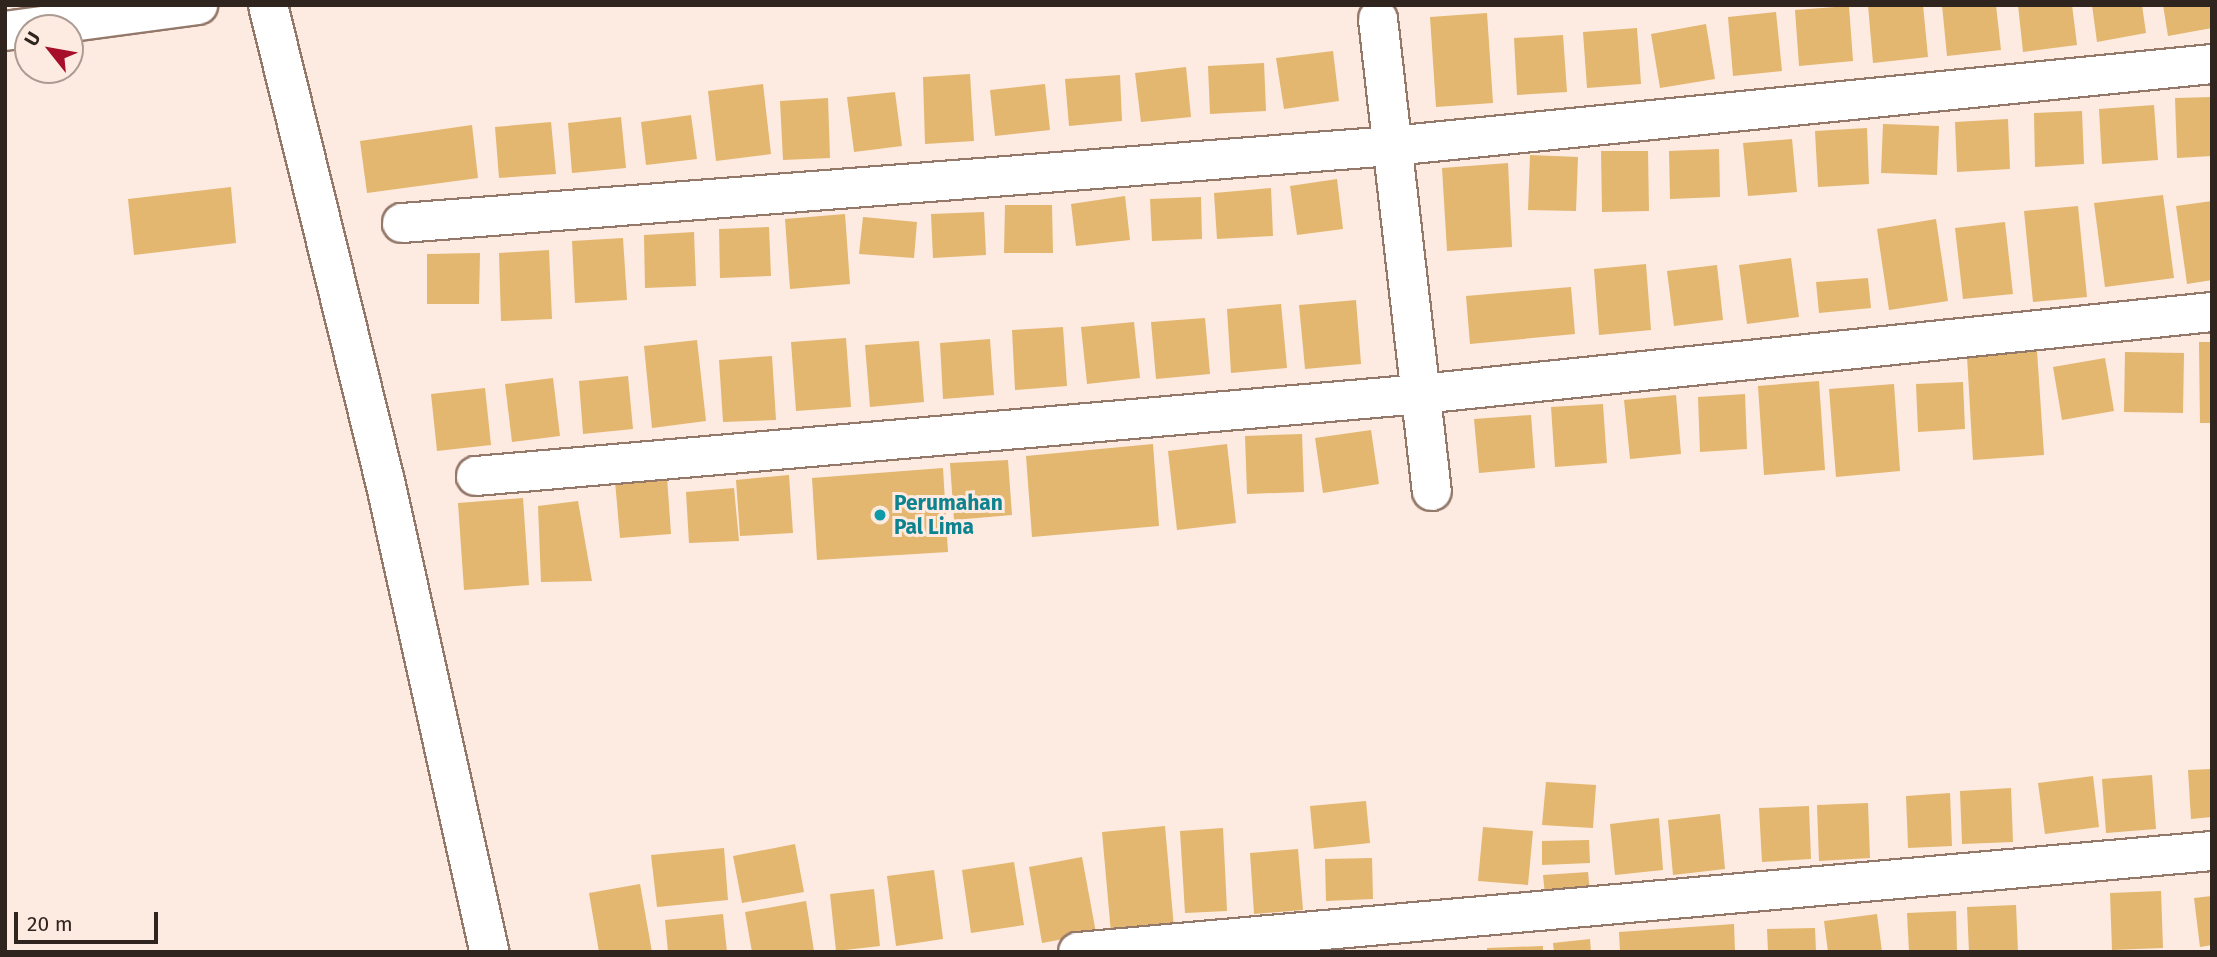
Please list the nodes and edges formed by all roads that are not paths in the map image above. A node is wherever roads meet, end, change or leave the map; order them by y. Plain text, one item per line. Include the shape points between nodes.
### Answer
1 (198, 5) edge
2 (268, 5) edge
3 (1378, 19) dead end
4 (5, 31) edge
5 (2212, 64) edge
6 (1392, 146) junction
7 (402, 223) dead end
8 (2212, 312) edge
9 (1421, 394) junction
10 (476, 476) dead end
11 (1432, 491) dead end
12 (2212, 851) edge
13 (489, 952) edge
14 (1078, 952) edge

1 - 4 street
2 - 13 street via 385,481
3 - 6 street
5 - 6 street
6 - 7 street
6 - 9 street
8 - 9 street
9 - 10 street
9 - 11 street
12 - 14 street

